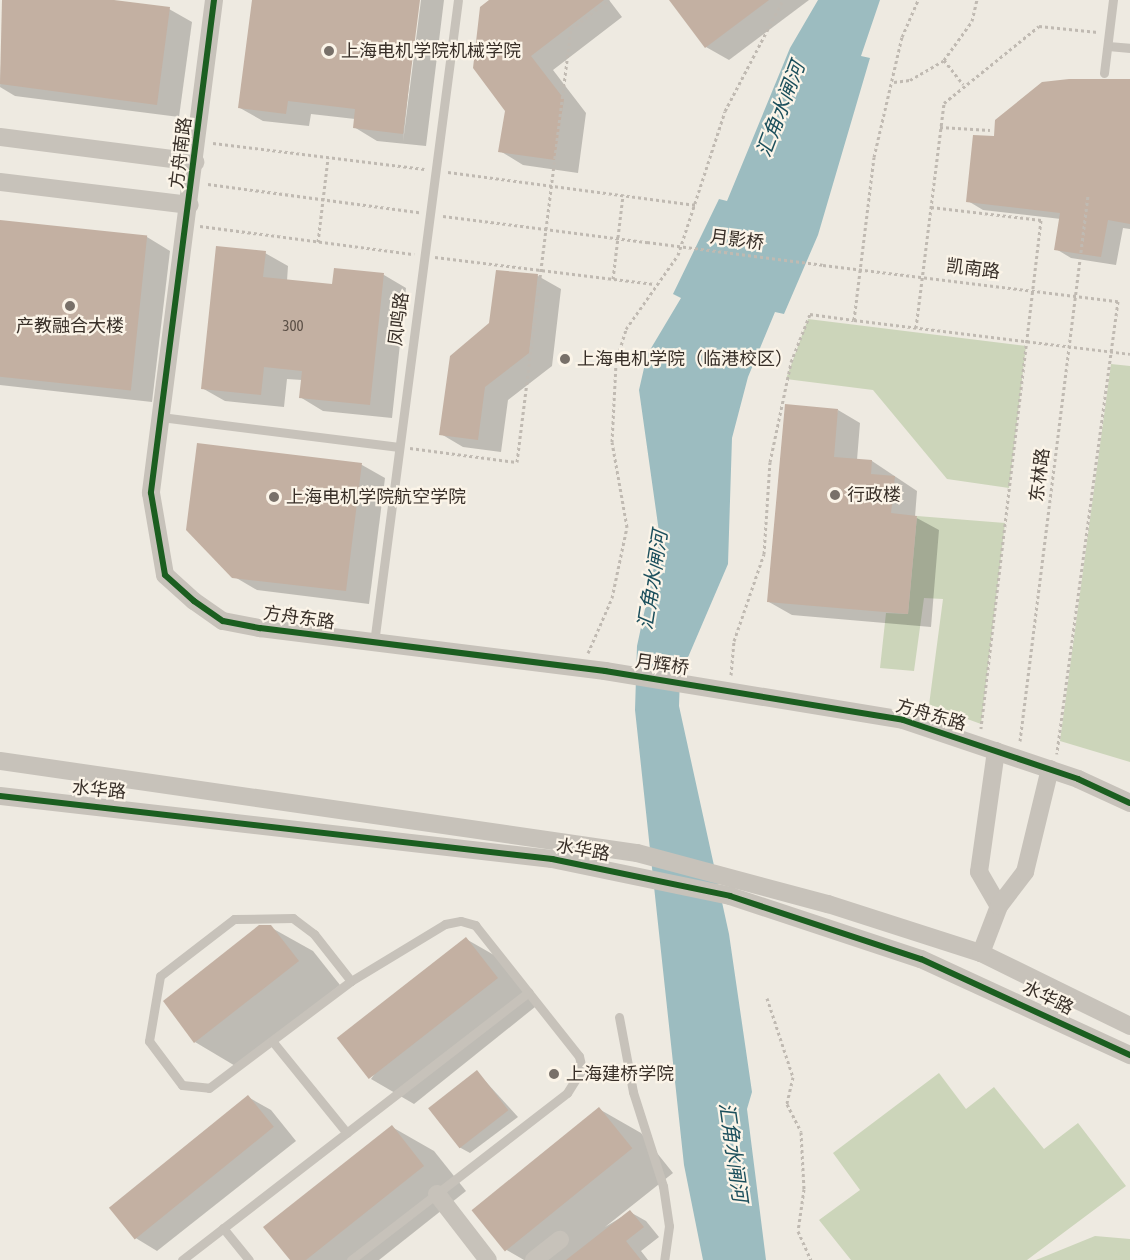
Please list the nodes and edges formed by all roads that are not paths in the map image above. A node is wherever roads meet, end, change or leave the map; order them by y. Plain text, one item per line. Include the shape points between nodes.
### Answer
1 (214, 0) edge
2 (458, 0) edge
3 (1113, 0) edge
4 (1108, 46) junction
5 (1130, 48) edge
6 (1104, 73) dead end
7 (0, 137) edge
8 (195, 162) junction
9 (0, 182) edge
10 (190, 205) junction
11 (161, 417) junction
12 (399, 447) junction
13 (374, 643) junction
14 (604, 671) joint
15 (722, 689) joint
16 (996, 751) junction
17 (0, 761) edge
18 (1050, 769) junction
19 (0, 796) edge
20 (1130, 803) edge
21 (999, 906) junction
22 (981, 953) junction
23 (351, 981) junction
24 (529, 992) junction
25 (620, 1017) dead end
26 (1130, 1026) edge
27 (273, 1042) junction
28 (1130, 1055) edge
29 (347, 1133) junction
30 (437, 1194) junction
31 (223, 1228) junction
32 (560, 1240) dead end
33 (182, 1260) edge
34 (249, 1260) edge
35 (351, 1260) edge
36 (488, 1260) edge
37 (534, 1260) edge
38 (664, 1260) edge

1 - 8 street, 方舟南路
2 - 12 lane, 凤鸣路
3 - 4 lane
4 - 5 lane
4 - 6 lane
7 - 8 street
8 - 10 street, 方舟南路
9 - 10 street
10 - 11 street, 方舟南路
11 - 12 lane
11 - 13 street, 方舟东路 via 151,493 165,575 223,621
12 - 13 lane, 凤鸣路
13 - 14 street, 方舟东路
14 - 15 street, 月辉桥
15 - 16 street, 方舟东路 via 903,720
16 - 18 street, 方舟东路
16 - 21 street via 979,872
17 - 22 street, 水华路 via 637,854 726,875
18 - 20 street, 方舟东路
18 - 21 street via 1025,872
19 - 28 street, 水华路 via 203,815 552,859 639,875 730,896 921,958
21 - 22 street
22 - 26 street, 水华路
23 - 24 lane via 445,924 461,921 475,925
23 - 27 lane
23 - 27 lane via 314,934 283,915 225,923 160,976 149,1041 182,1085 208,1088
24 - 29 lane
24 - 30 lane via 579,1056 578,1081
25 - 38 lane via 633,1092 663,1186 669,1226
27 - 29 lane
29 - 31 lane
30 - 35 lane
30 - 36 street
31 - 33 lane
31 - 34 lane
32 - 37 street

